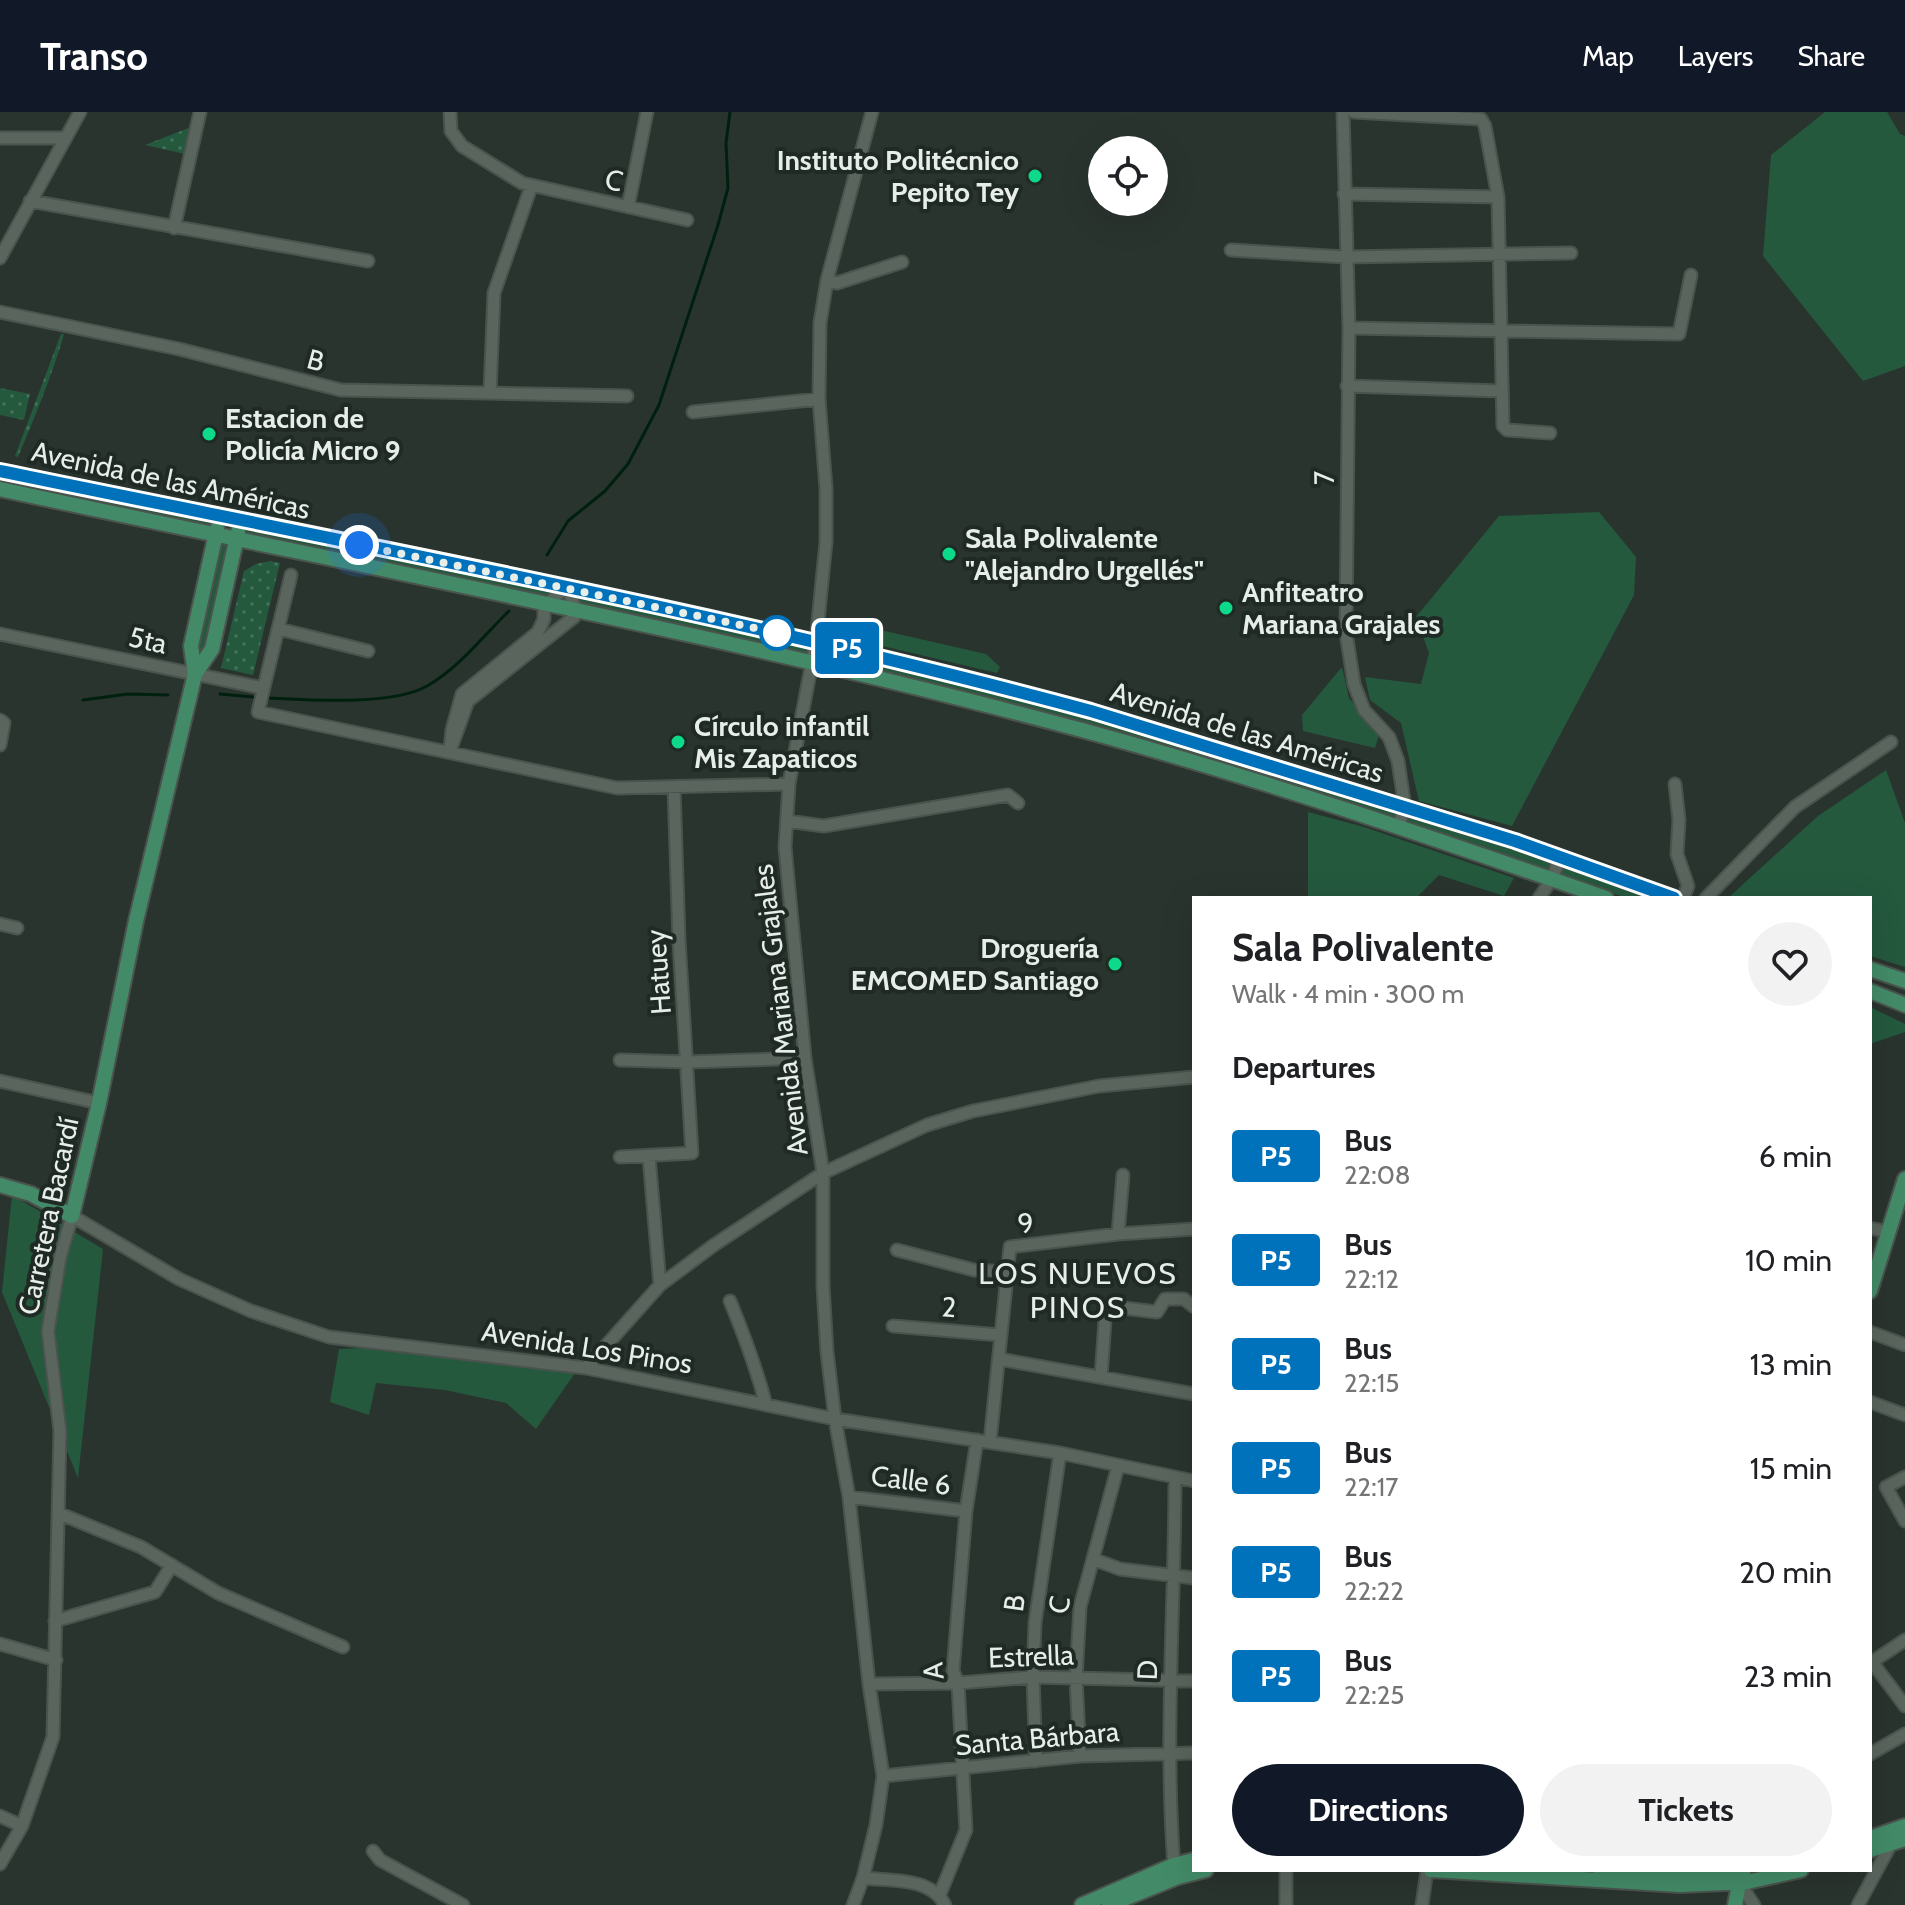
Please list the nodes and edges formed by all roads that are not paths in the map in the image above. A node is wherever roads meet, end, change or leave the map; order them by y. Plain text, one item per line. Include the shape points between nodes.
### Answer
1 (80, 112) edge
2 (200, 112) edge
3 (450, 112) edge
4 (647, 112) edge
5 (872, 112) edge
6 (1343, 112) edge
7 (1354, 112) edge
8 (1478, 116) edge
9 (0, 138) edge
10 (65, 138) junction
11 (531, 187) junction
12 (1344, 194) junction
13 (1498, 197) junction
14 (30, 201) junction
15 (628, 207) junction
16 (687, 220) dead end
17 (174, 228) junction
18 (1231, 250) dead end
19 (1571, 253) dead end
20 (1500, 256) junction
21 (1345, 257) junction
22 (0, 258) edge
23 (368, 261) dead end
24 (902, 262) dead end
25 (1691, 275) dead end
26 (827, 280) junction
27 (0, 312) edge
28 (1349, 328) junction
29 (1500, 331) junction
30 (1347, 386) junction
31 (1500, 391) junction
32 (490, 392) junction
33 (627, 396) dead end
34 (819, 399) junction
35 (693, 412) dead end
36 (1550, 433) dead end
37 (0, 471) edge
38 (0, 489) edge
39 (220, 517) junction
40 (241, 521) junction
41 (216, 536) junction
42 (237, 539) junction
43 (291, 575) dead end
44 (566, 587) junction
45 (545, 605) junction
46 (577, 611) junction
47 (279, 629) junction
48 (0, 634) edge
49 (816, 641) junction
50 (368, 651) dead end
51 (811, 662) junction
52 (195, 674) junction
53 (263, 688) junction
54 (0, 720) edge
55 (1891, 742) dead end
56 (0, 745) edge
57 (450, 751) junction
58 (789, 784) junction
59 (1675, 784) dead end
60 (674, 788) junction
61 (1018, 803) dead end
62 (1405, 808) junction
63 (787, 821) junction
64 (1398, 827) junction
65 (1560, 857) junction
66 (1552, 879) junction
67 (1540, 896) edge
68 (1600, 896) edge
69 (1668, 896) edge
70 (1684, 896) edge
71 (1708, 896) edge
72 (0, 924) edge
73 (17, 928) dead end
74 (1872, 970) edge
75 (1905, 981) edge
76 (1872, 992) edge
77 (1905, 1005) edge
78 (805, 1058) junction
79 (620, 1060) dead end
80 (688, 1062) junction
81 (1192, 1077) edge
82 (0, 1081) edge
83 (99, 1103) junction
84 (620, 1157) dead end
85 (649, 1157) junction
86 (823, 1173) junction
87 (1123, 1175) dead end
88 (1905, 1179) edge
89 (0, 1185) edge
90 (72, 1216) junction
91 (1872, 1228) edge
92 (1192, 1229) edge
93 (1888, 1232) junction
94 (1118, 1234) junction
95 (897, 1250) dead end
96 (1006, 1272) junction
97 (1872, 1284) edge
98 (660, 1285) junction
99 (730, 1301) dead end
100 (1192, 1305) edge
101 (893, 1326) dead end
102 (1872, 1333) edge
103 (1000, 1335) junction
104 (1905, 1345) edge
105 (999, 1359) junction
106 (586, 1368) junction
107 (1101, 1377) junction
108 (1192, 1394) edge
109 (1872, 1403) edge
110 (766, 1405) junction
111 (1905, 1415) edge
112 (835, 1419) junction
113 (977, 1440) junction
114 (990, 1442) junction
115 (1060, 1453) junction
116 (1118, 1466) junction
117 (1905, 1477) edge
118 (1175, 1478) junction
119 (1192, 1481) edge
120 (849, 1497) junction
121 (966, 1511) junction
122 (58, 1513) junction
123 (1905, 1521) edge
124 (1093, 1559) junction
125 (172, 1565) junction
126 (1175, 1576) junction
127 (1192, 1578) edge
128 (55, 1621) junction
129 (1905, 1640) edge
130 (0, 1644) edge
131 (343, 1647) dead end
132 (56, 1660) junction
133 (1872, 1662) edge
134 (1033, 1677) junction
135 (1076, 1678) junction
136 (1170, 1680) junction
137 (1192, 1681) edge
138 (958, 1683) junction
139 (869, 1684) junction
140 (1905, 1706) edge
141 (1905, 1734) edge
142 (1168, 1753) junction
143 (1192, 1753) edge
144 (1872, 1753) edge
145 (1080, 1756) junction
146 (1036, 1761) junction
147 (962, 1768) junction
148 (883, 1776) junction
149 (0, 1816) edge
150 (22, 1826) junction
151 (1905, 1826) edge
152 (1872, 1837) edge
153 (1898, 1842) edge
154 (1872, 1849) edge
155 (373, 1851) dead end
156 (1192, 1860) edge
157 (0, 1864) edge
158 (1174, 1865) junction
159 (1198, 1872) edge
160 (1286, 1872) edge
161 (1429, 1872) edge
162 (1458, 1872) edge
163 (1640, 1872) edge
164 (1761, 1872) edge
165 (1741, 1873) edge
166 (863, 1878) junction
167 (1707, 1883) junction
168 (942, 1900) edge
169 (463, 1905) edge
170 (853, 1905) edge
171 (1082, 1905) edge
172 (1109, 1905) edge
173 (1286, 1905) edge
174 (1422, 1905) edge
175 (1734, 1905) edge
176 (1754, 1905) edge
177 (1858, 1905) edge

1 - 10 street
2 - 17 street
3 - 11 street, C via 451,131 462,146
4 - 15 street
5 - 26 street, Avenida Mariana Grajales
6 - 12 street, 7
7 - 8 street
8 - 13 street via 1485,126
9 - 10 street
10 - 14 street
11 - 15 street, C
11 - 32 street via 494,293
12 - 13 street
12 - 21 street, 7
13 - 20 street
14 - 17 street
14 - 22 street
15 - 16 street, C
17 - 23 street
18 - 21 street
19 - 20 street
20 - 21 street
20 - 29 street
21 - 28 street, 7
24 - 26 street via 837,283
25 - 29 street via 1679,334
26 - 34 street, Avenida Mariana Grajales via 820,323
27 - 32 street, B via 179,349 333,389
28 - 29 street
28 - 30 street, 7
29 - 31 street
30 - 31 street
30 - 62 street, 7 via 1347,646 1364,710 1389,737 1398,761
31 - 36 street via 1507,430
32 - 33 street, B
34 - 35 street
34 - 49 street, Avenida Mariana Grajales via 826,542
37 - 39 main road, Avenida de las Américas
38 - 41 main road, Avenida de las Américas
39 - 40 main road, Avenida de las Américas
39 - 41 main road, Carretera Bacardí
40 - 42 main road, Carretera Bacardí
40 - 44 main road, Avenida de las Américas
41 - 42 main road, Avenida de las Américas
41 - 52 main road, Carretera Bacardí via 191,646
42 - 45 main road, Avenida de las Américas
42 - 52 main road, Carretera Bacardí via 212,649
43 - 47 street
44 - 45 street
44 - 46 street
44 - 49 main road, Avenida de las Américas
45 - 46 main road, Avenida de las Américas
45 - 57 street via 538,632 462,694
46 - 51 main road, Avenida de las Américas
46 - 57 street via 468,701
47 - 50 street
47 - 53 street
48 - 52 street, 5ta
49 - 51 street, Avenida Mariana Grajales
49 - 62 main road, Avenida de las Américas via 1091,711
51 - 58 street, Avenida Mariana Grajales
51 - 64 main road, Avenida de las Américas via 1084,730
52 - 53 street, 5ta
52 - 83 main road, Carretera Bacardí
53 - 57 street via 258,712
54 - 56 street
55 - 71 street via 1795,807
57 - 60 street via 617,788
58 - 60 street
58 - 63 street, Avenida Mariana Grajales
59 - 70 street via 1677,854 1688,886
60 - 80 street, Hatuey
61 - 63 street via 1008,795 824,826
62 - 64 street, 7
62 - 65 main road, Avenida de las Américas
63 - 78 street, Avenida Mariana Grajales
64 - 66 main road, Avenida de las Américas
65 - 66 street
65 - 69 main road, Avenida de las Américas
66 - 67 street
66 - 68 main road, Avenida de las Américas
72 - 73 street
74 - 75 main road
76 - 77 main road
78 - 80 street
78 - 86 street, Avenida Mariana Grajales
79 - 80 street
80 - 85 street, Hatuey via 692,1153
81 - 86 street via 1099,1086 973,1111 927,1125
82 - 83 street
83 - 90 main road, Carretera Bacardí
84 - 85 street
85 - 98 street
86 - 98 street
86 - 112 street, Avenida Mariana Grajales via 823,1286
87 - 94 street
88 - 93 main road
89 - 90 main road, Avenida Los Pinos
90 - 106 street, Avenida Los Pinos via 179,1279 329,1337
90 - 122 street, Carretera Bacardí via 48,1331 60,1431
91 - 93 street
92 - 94 street, 9
93 - 97 main road
94 - 96 street, 9 via 1010,1247
95 - 96 street via 974,1270
96 - 103 street, 9
98 - 106 street
99 - 110 street
100 - 107 street via 1184,1299 1165,1299 1157,1312 1106,1306
101 - 103 street, 2
102 - 104 street
103 - 105 street, 9
105 - 107 street
105 - 114 street, 9
106 - 110 street, Avenida Los Pinos
107 - 108 street
109 - 111 street
110 - 112 street, Avenida Los Pinos
112 - 113 street, Avenida Los Pinos
112 - 120 street, Avenida Mariana Grajales
113 - 114 street, Avenida Los Pinos
113 - 121 street, A
114 - 115 street, Avenida Los Pinos
115 - 116 street, Avenida Los Pinos
115 - 134 street, B via 1035,1623
116 - 118 street, Avenida Los Pinos
116 - 124 street, C
117 - 123 street via 1886,1487
118 - 119 street, Avenida Los Pinos
118 - 126 street, D
120 - 121 street, Calle 6
120 - 139 street, Avenida Mariana Grajales
121 - 138 street, A via 953,1671
122 - 125 street
122 - 128 street, Carretera Bacardí
124 - 126 street via 1120,1569
124 - 135 street, C via 1080,1607
125 - 128 street via 155,1592
125 - 131 street via 218,1593
126 - 127 street
126 - 136 street, D
128 - 132 street, Carretera Bacardí
129 - 133 street
130 - 132 street
132 - 150 street, Carretera Bacardí via 53,1737
133 - 140 street
134 - 135 street, Estrella
134 - 138 street, Estrella
134 - 146 street, B
135 - 136 street, Estrella
135 - 145 street, C
136 - 137 street, Estrella
136 - 142 street, D
138 - 139 street, Estrella
138 - 147 street, A
139 - 148 street, Avenida Mariana Grajales
141 - 144 street
142 - 143 street, Santa Bárbara
142 - 145 street, Santa Bárbara
142 - 158 street, D
145 - 146 street, Santa Bárbara
146 - 147 street, Santa Bárbara
147 - 148 street, Santa Bárbara
147 - 168 street, A via 966,1830
148 - 166 street, Avenida Mariana Grajales
149 - 150 street
150 - 157 street, Carretera Bacardí
151 - 152 main road
153 - 154 main road
153 - 177 street
155 - 169 street via 380,1860
156 - 158 main road
158 - 171 main road
159 - 172 main road
160 - 173 street
161 - 174 street
162 - 167 main road
163 - 165 main road
164 - 165 main road
165 - 167 main road
165 - 175 main road
165 - 176 street
166 - 168 street via 922,1885
166 - 170 street, Avenida Mariana Grajales
167 - 175 main road

